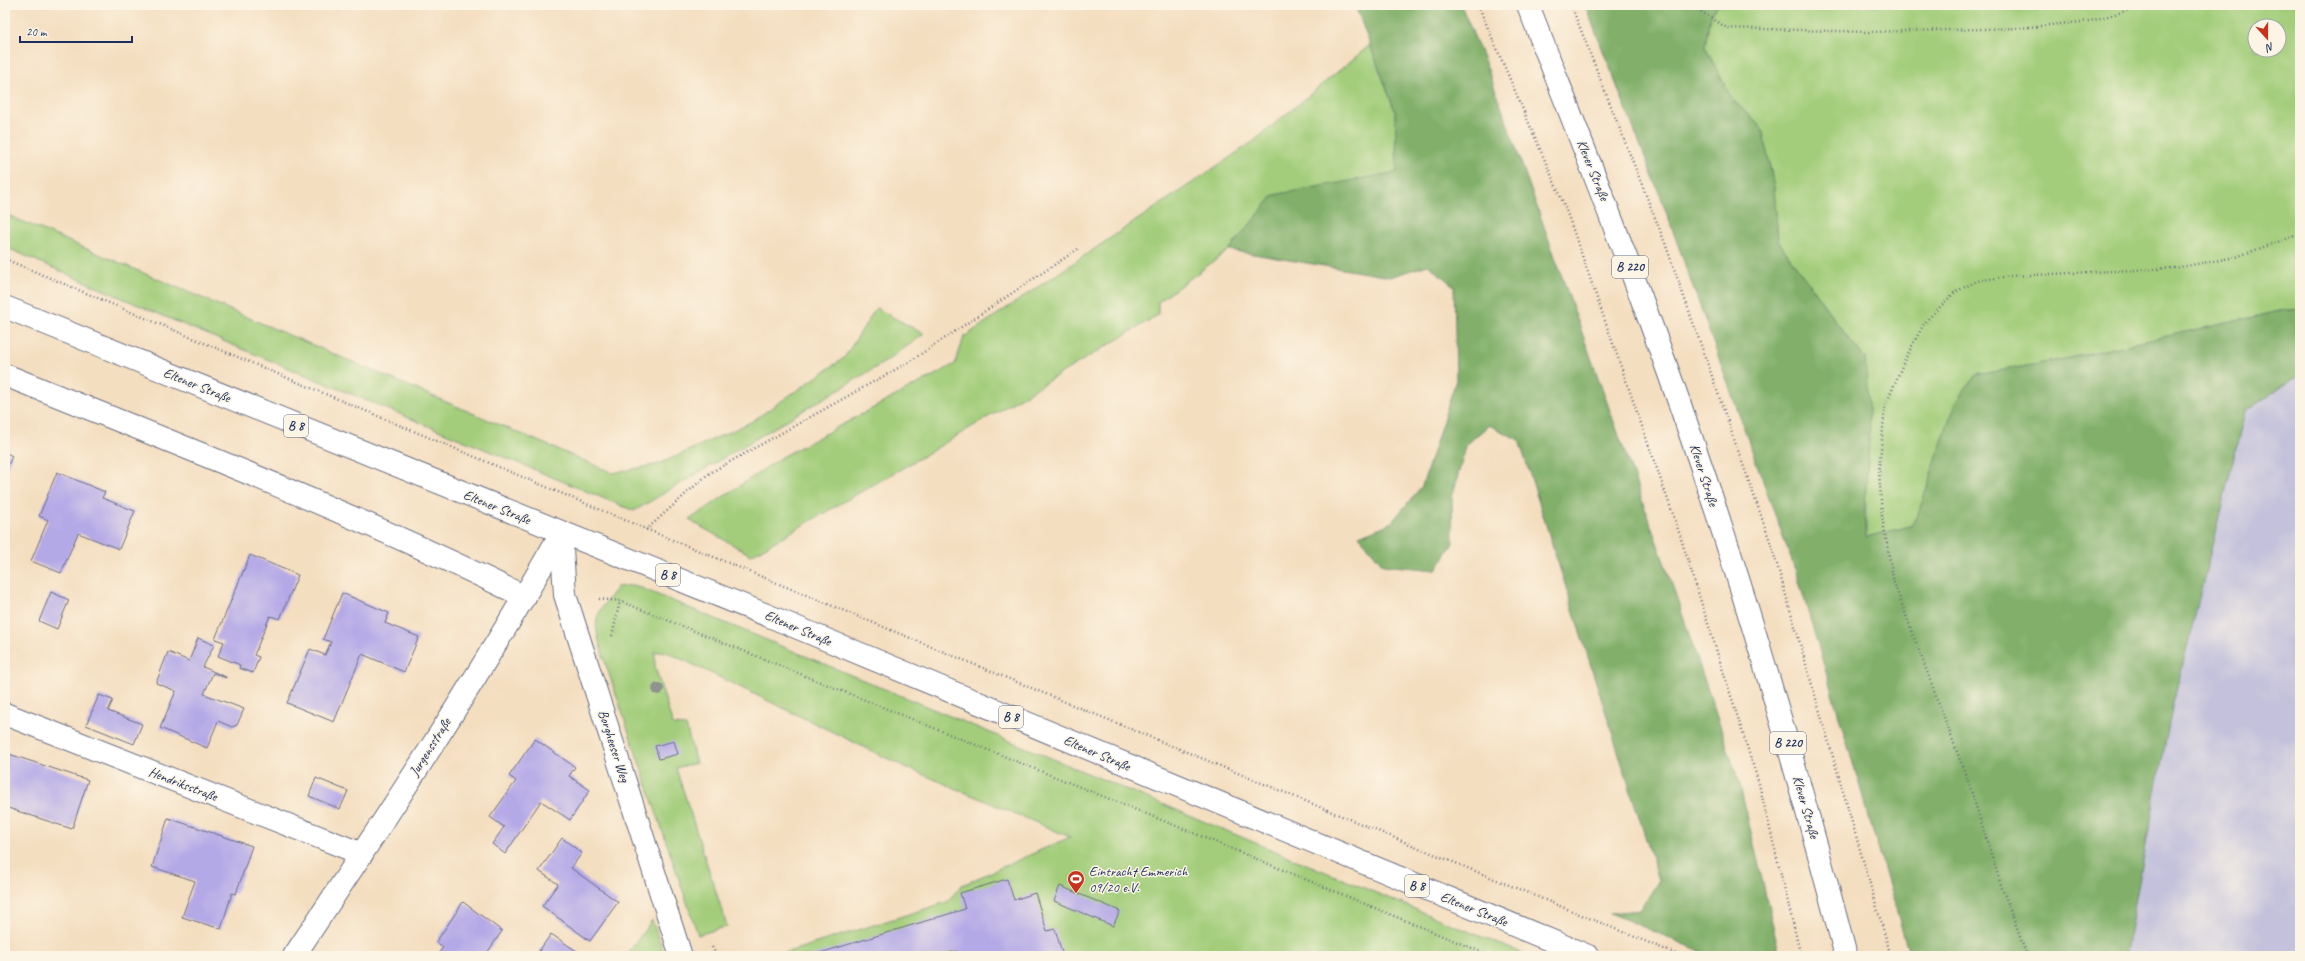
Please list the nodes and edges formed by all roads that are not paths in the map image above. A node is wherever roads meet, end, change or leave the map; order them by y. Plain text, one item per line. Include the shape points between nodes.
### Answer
1 (1528, 5) edge
2 (5, 307) edge
3 (5, 374) edge
4 (561, 533) junction
5 (525, 598) junction
6 (5, 714) edge
7 (362, 854) junction
8 (294, 956) edge
9 (681, 956) edge
10 (1588, 956) edge
11 (1846, 956) edge

1 - 11 main road, Klever Straße / B 220 via 1621,242 1687,425 1771,684
2 - 4 main road, Eltener Straße / B 8
3 - 5 main road via 254,475 444,558
4 - 5 main road, Jurgensstraße
4 - 9 main road, Borgheeser Weg via 565,595
4 - 10 main road, Eltener Straße / B 8 via 774,618
5 - 7 main road, Jurgensstraße
6 - 7 main road, Hendriksstraße
7 - 8 main road, Jurgensstraße

